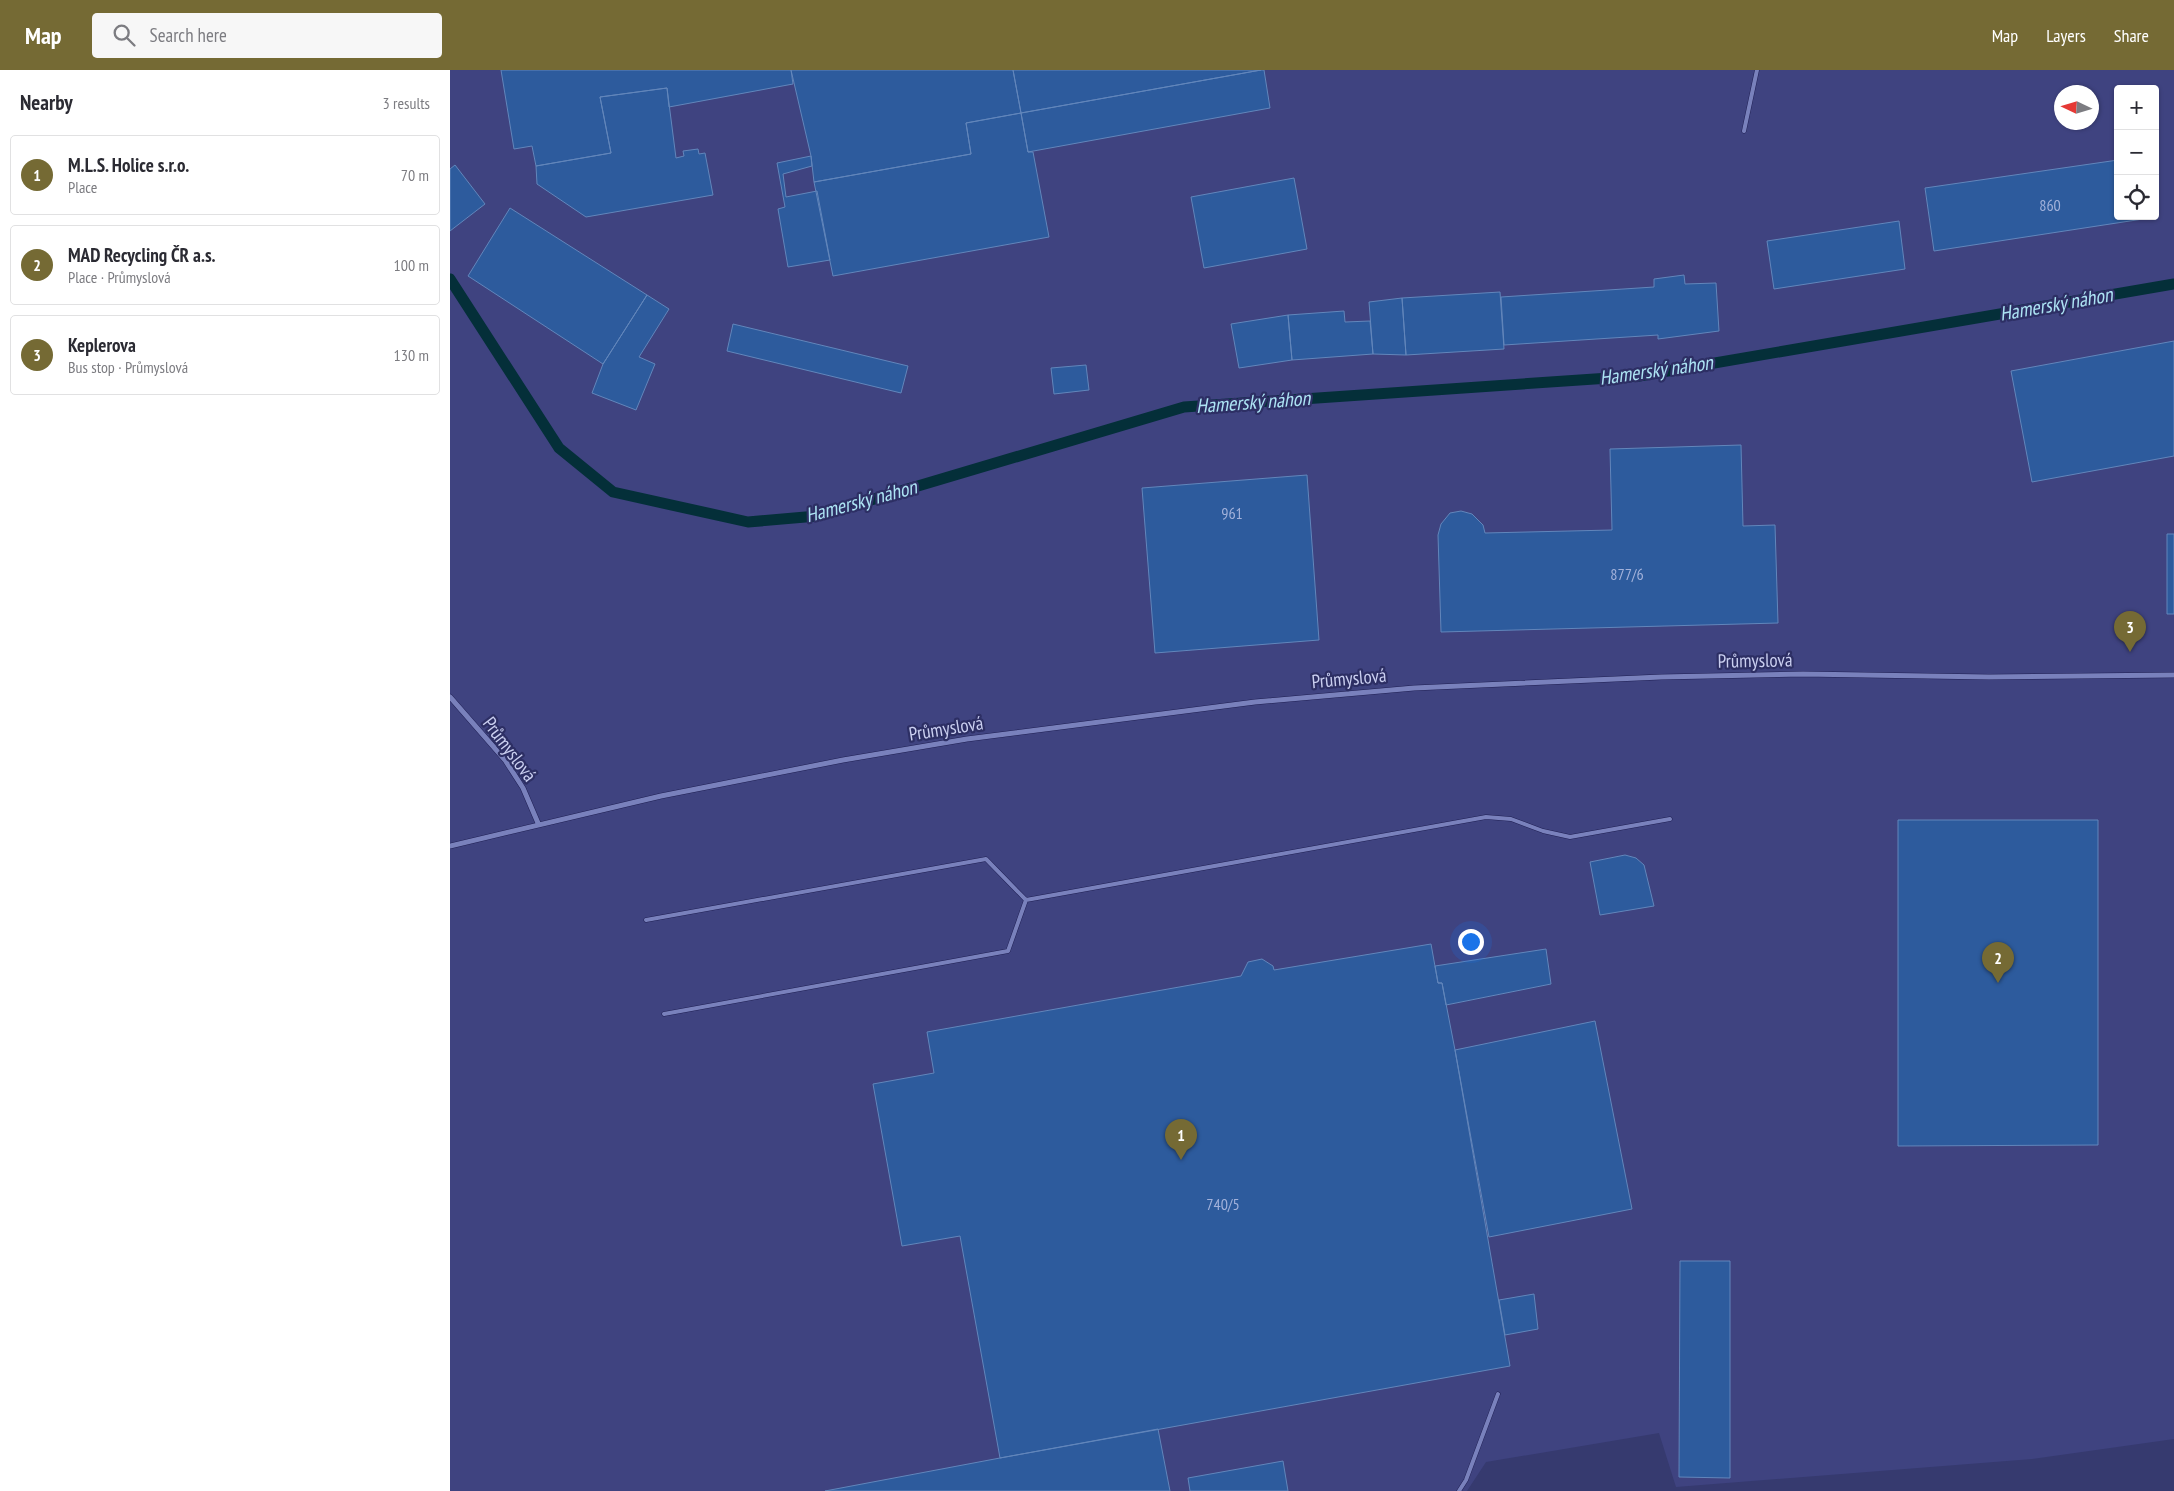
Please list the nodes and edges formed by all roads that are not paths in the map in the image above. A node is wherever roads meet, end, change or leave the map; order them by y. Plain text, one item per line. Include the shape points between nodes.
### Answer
1 (1757, 70) edge
2 (1744, 131) dead end
3 (2174, 675) edge
4 (450, 697) edge
5 (1670, 819) dead end
6 (538, 823) junction
7 (450, 846) edge
8 (1026, 900) junction
9 (646, 920) dead end
10 (664, 1014) dead end
11 (1498, 1394) dead end
12 (1459, 1491) edge

1 - 2 lane
3 - 6 street, Průmyslová via 1661,677 1414,688 1255,702 967,739 738,780
4 - 6 street, Průmyslová via 505,760 523,788
5 - 8 lane via 1570,837 1511,819 1486,817
6 - 7 street, Průmyslová
8 - 9 lane via 986,859
8 - 10 lane via 1008,952
11 - 12 lane

